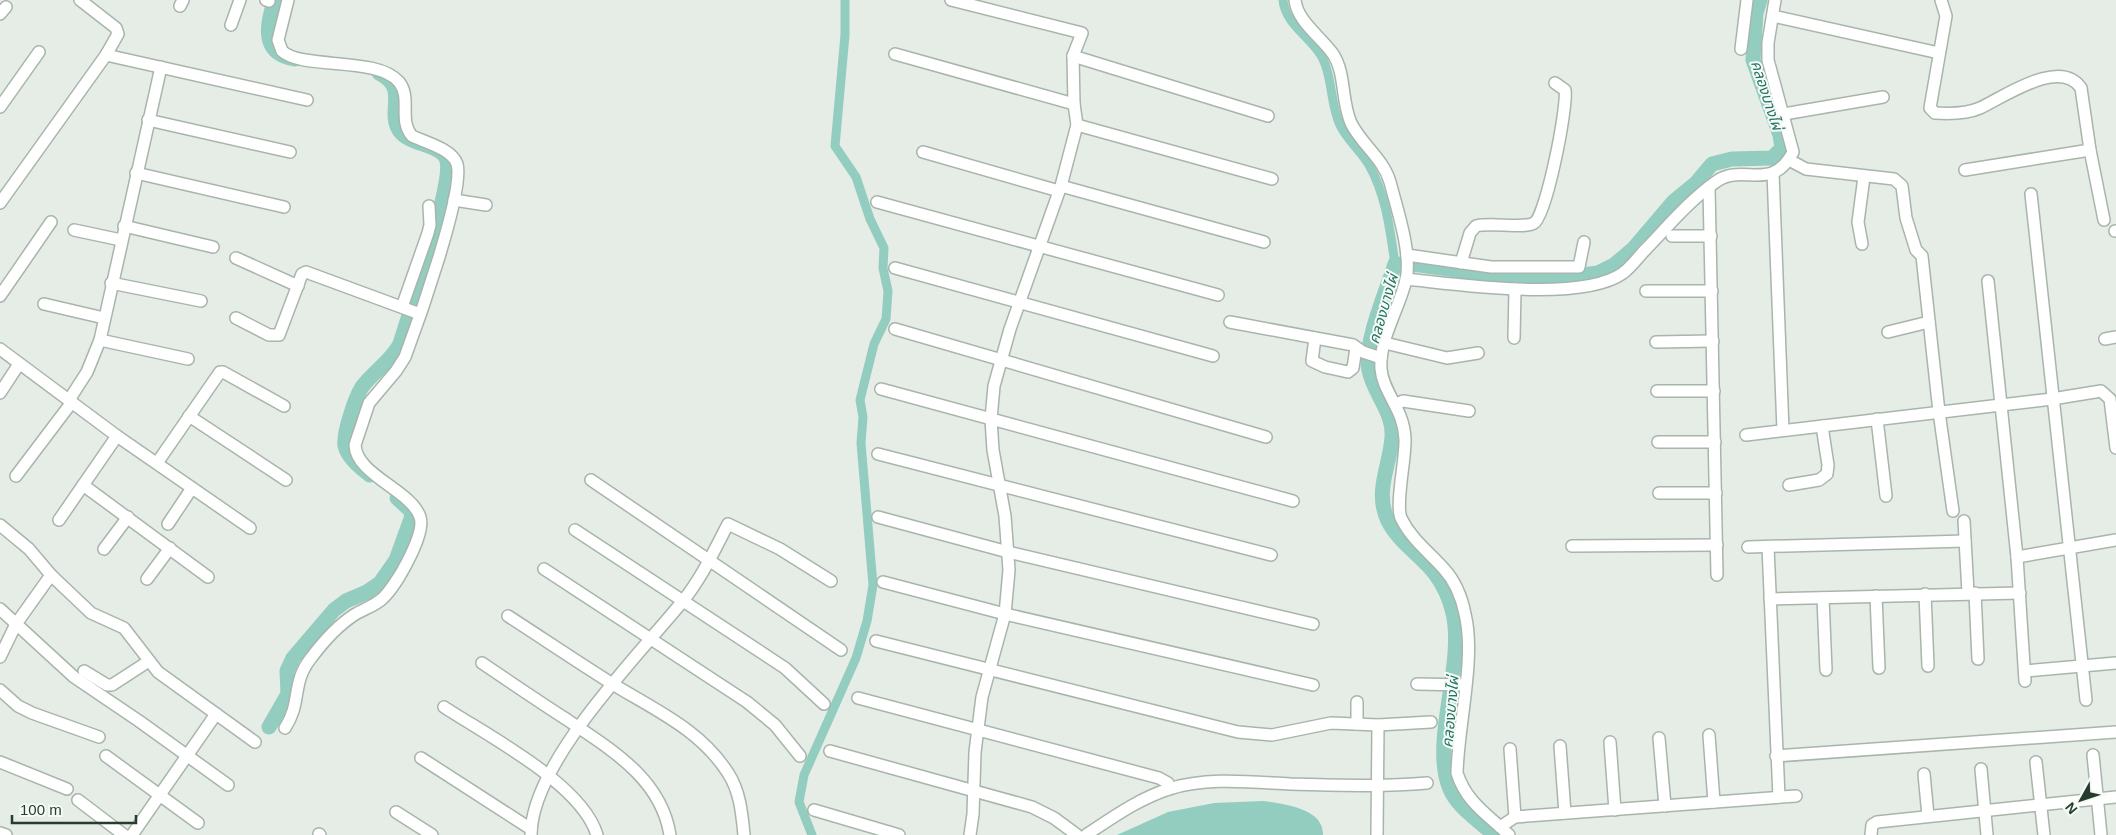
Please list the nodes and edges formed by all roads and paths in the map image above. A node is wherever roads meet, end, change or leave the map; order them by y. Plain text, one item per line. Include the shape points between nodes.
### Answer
1 (80, 0) edge
2 (240, 0) edge
3 (288, 0) edge
4 (952, 0) edge
5 (1295, 0) edge
6 (1747, 0) edge
7 (1776, 0) edge
8 (1940, 0) edge
9 (1773, 16) junction
10 (231, 25) dead end
11 (1741, 48) dead end
12 (39, 52) dead end
13 (895, 54) dead end
14 (1939, 54) junction
15 (106, 55) junction
16 (1073, 56) junction
17 (161, 67) junction
18 (1555, 83) dead end
19 (1883, 97) dead end
20 (306, 100) dead end
21 (1074, 104) junction
22 (0, 107) edge
23 (1784, 114) junction
24 (1268, 116) dead end
25 (148, 120) junction
26 (1077, 125) junction
27 (2090, 150) junction
28 (290, 152) dead end
29 (923, 152) dead end
30 (1789, 160) junction
31 (1965, 170) dead end
32 (136, 173) junction
33 (1773, 173) junction
34 (1864, 177) junction
35 (1272, 179) dead end
36 (1709, 187) junction
37 (1060, 188) junction
38 (2031, 194) dead end
39 (454, 200) junction
40 (877, 202) dead end
41 (0, 203) edge
42 (486, 205) dead end
43 (429, 206) dead end
44 (284, 207) dead end
45 (2104, 220) dead end
46 (51, 222) dead end
47 (124, 226) junction
48 (74, 230) dead end
49 (1672, 236) dead end
50 (1711, 236) junction
51 (121, 240) junction
52 (1264, 242) dead end
53 (1584, 242) dead end
54 (1862, 244) dead end
55 (1040, 246) junction
56 (213, 247) dead end
57 (1407, 257) junction
58 (236, 258) dead end
59 (1461, 263) junction
60 (895, 268) dead end
61 (1406, 276) junction
62 (1988, 281) dead end
63 (111, 282) junction
64 (298, 286) junction
65 (1515, 289) junction
66 (1646, 291) dead end
67 (1712, 291) junction
68 (0, 296) edge
69 (1218, 296) dead end
70 (201, 301) dead end
71 (1020, 302) junction
72 (44, 304) dead end
73 (402, 307) junction
74 (417, 313) junction
75 (104, 318) junction
76 (236, 318) dead end
77 (1230, 322) dead end
78 (1929, 322) junction
79 (895, 329) dead end
80 (1888, 332) dead end
81 (1315, 338) junction
82 (1514, 338) dead end
83 (100, 340) junction
84 (1656, 342) dead end
85 (1713, 342) junction
86 (1385, 343) junction
87 (0, 349) edge
88 (1367, 353) junction
89 (1478, 353) dead end
90 (1213, 356) dead end
91 (188, 360) dead end
92 (1001, 360) junction
93 (19, 364) junction
94 (881, 389) dead end
95 (1657, 391) dead end
96 (1714, 391) junction
97 (0, 393) edge
98 (2052, 399) junction
99 (70, 401) junction
100 (1396, 404) junction
101 (2001, 404) junction
102 (284, 406) dead end
103 (1469, 411) dead end
104 (1939, 412) junction
105 (189, 416) junction
106 (991, 419) junction
107 (1877, 419) junction
108 (1822, 426) junction
109 (1783, 430) junction
110 (1746, 435) dead end
111 (117, 436) junction
112 (1266, 437) dead end
113 (1658, 442) dead end
114 (1715, 442) junction
115 (2116, 448) edge
116 (878, 454) dead end
117 (157, 464) junction
118 (16, 476) dead end
119 (286, 480) dead end
120 (591, 480) dead end
121 (83, 485) junction
122 (999, 485) junction
123 (1789, 485) dead end
124 (192, 488) junction
125 (1659, 493) dead end
126 (1716, 493) junction
127 (1886, 496) dead end
128 (1292, 501) dead end
129 (1953, 511) dead end
130 (128, 517) junction
131 (878, 517) dead end
132 (59, 520) dead end
133 (1964, 521) dead end
134 (168, 524) dead end
135 (0, 525) edge
136 (250, 528) dead end
137 (575, 530) dead end
138 (2116, 540) edge
139 (1965, 541) junction
140 (1717, 545) junction
141 (1572, 546) dead end
142 (1748, 547) dead end
143 (1768, 547) junction
144 (170, 548) junction
145 (2068, 548) junction
146 (104, 549) dead end
147 (1008, 552) junction
148 (1271, 555) dead end
149 (2017, 557) junction
150 (709, 560) junction
151 (544, 568) dead end
152 (1717, 575) dead end
153 (52, 576) junction
154 (208, 577) dead end
155 (147, 579) dead end
156 (831, 581) dead end
157 (884, 582) dead end
158 (1971, 593) junction
159 (2020, 593) junction
160 (1925, 594) junction
161 (1876, 596) junction
162 (1823, 598) junction
163 (1770, 599) junction
164 (683, 601) junction
165 (0, 609) edge
166 (1005, 614) junction
167 (508, 616) dead end
168 (16, 624) junction
169 (1313, 624) dead end
170 (650, 639) junction
171 (876, 641) dead end
172 (841, 650) dead end
173 (0, 657) edge
174 (1978, 659) dead end
175 (148, 661) junction
176 (2116, 662) edge
177 (482, 663) dead end
178 (1928, 666) dead end
179 (2082, 666) junction
180 (1879, 668) dead end
181 (1826, 670) dead end
182 (84, 671) dead end
183 (990, 671) junction
184 (612, 683) junction
185 (1417, 684) dead end
186 (1463, 684) junction
187 (1313, 685) dead end
188 (0, 690) edge
189 (858, 698) dead end
190 (2086, 700) dead end
191 (1357, 702) dead end
192 (824, 704) dead end
193 (444, 707) dead end
194 (216, 714) junction
195 (1432, 722) dead end
196 (1357, 724) junction
197 (1378, 725) junction
198 (285, 728) dead end
199 (578, 728) junction
200 (978, 730) junction
201 (2116, 732) edge
202 (1709, 735) dead end
203 (99, 737) dead end
204 (1659, 738) dead end
205 (255, 742) dead end
206 (1610, 742) dead end
207 (1560, 746) dead end
208 (1510, 750) dead end
209 (830, 751) dead end
210 (2092, 755) dead end
211 (106, 756) dead end
212 (800, 756) dead end
213 (1776, 756) junction
214 (187, 757) junction
215 (421, 758) dead end
216 (0, 762) edge
217 (2036, 762) dead end
218 (1981, 769) dead end
219 (1924, 774) dead end
220 (549, 776) junction
221 (1427, 783) dead end
222 (228, 785) dead end
223 (1378, 787) junction
224 (68, 789) dead end
225 (1169, 789) junction
226 (974, 791) junction
227 (1796, 796) dead end
228 (159, 797) junction
229 (1779, 797) junction
230 (2116, 797) edge
231 (2097, 799) junction
232 (78, 800) dead end
233 (1714, 802) junction
234 (1665, 806) junction
235 (2040, 806) junction
236 (814, 810) dead end
237 (1615, 810) junction
238 (396, 812) dead end
239 (1984, 812) junction
240 (1566, 813) junction
241 (1928, 816) junction
242 (1515, 817) junction
243 (198, 823) dead end
244 (1500, 826) junction
245 (531, 832) edge
246 (0, 833) edge
247 (6, 835) edge
248 (124, 835) edge
249 (132, 835) edge
250 (432, 835) edge
251 (597, 835) edge
252 (670, 835) edge
253 (744, 835) edge
254 (899, 835) edge
255 (970, 835) edge
256 (1077, 835) edge
257 (1086, 835) edge
258 (1377, 835) edge
259 (1509, 835) edge
260 (1872, 835) edge
261 (1987, 835) edge
262 (2044, 835) edge
263 (2101, 835) edge

1 - 15 street via 117,29 118,34
2 - 10 street
3 - 39 street via 278,40 282,52 294,58 379,71 399,82 405,96 404,117 408,131 451,155 457,164
4 - 16 street via 1082,33
5 - 57 street via 1300,16 1334,56 1352,125 1389,180
6 - 11 street
7 - 9 street
8 - 14 street via 1946,16
9 - 14 street
9 - 23 street via 1768,60
12 - 22 street
13 - 21 street
14 - 27 street via 1930,108 1935,113 1962,113 1980,108 2017,87 2067,76 2075,79 2081,88
15 - 17 street
15 - 41 street
16 - 21 street
16 - 24 street
17 - 20 street
17 - 25 street
18 - 59 street via 1565,90 1566,105 1554,173 1539,218 1531,224 1476,226 1470,233
19 - 23 street
21 - 26 street
23 - 30 street via 1793,152
25 - 28 street
25 - 32 street
26 - 35 street
26 - 37 street
27 - 31 street
27 - 45 street
29 - 37 street
30 - 33 street
30 - 34 street via 1806,168
32 - 44 street
32 - 47 street
33 - 36 street via 1720,179
33 - 109 street
34 - 54 street via 1858,222
34 - 78 street via 1894,180 1902,186 1906,218 1916,250 1922,256
36 - 50 street
36 - 65 street via 1623,273 1604,282 1550,290
37 - 52 street
37 - 55 street
38 - 98 street
39 - 42 street
39 - 74 street via 448,228
40 - 55 street
43 - 73 street via 430,225
46 - 68 street
47 - 51 street
47 - 56 street
48 - 51 street
49 - 50 street
50 - 67 street
51 - 63 street
53 - 59 street via 1579,267 1491,267
55 - 69 street
55 - 71 street
57 - 59 street
57 - 61 street
58 - 64 street
60 - 71 street
61 - 65 street
61 - 86 street
62 - 101 street
63 - 70 street
63 - 75 street
64 - 73 street via 302,274 309,273
64 - 76 street via 279,335 269,335
65 - 82 street
66 - 67 street
67 - 85 street
71 - 90 street
71 - 92 street
72 - 75 street
73 - 74 street
74 - 198 street via 400,366 369,403 356,451 362,462 416,509 422,524 420,532 406,565 389,592 341,624 307,664 296,685 294,715
75 - 83 street
77 - 81 street
78 - 80 street
78 - 104 street
79 - 92 street
81 - 88 street via 1353,345
81 - 88 street via 1312,361 1324,367 1348,372
83 - 91 street
83 - 99 street
84 - 85 street
85 - 96 street
86 - 88 street
86 - 89 street via 1447,358
87 - 93 street
88 - 100 street via 1381,372
92 - 106 street via 994,386
92 - 112 street
93 - 97 street
93 - 99 street
94 - 106 street
95 - 96 street
96 - 114 street
98 - 101 street
98 - 115 street via 2101,392 2107,395
98 - 145 street
99 - 111 street
99 - 118 street
100 - 103 street via 1403,402
100 - 186 street via 1404,423 1405,442 1399,513 1412,536 1446,570 1457,590 1470,638
101 - 104 street
101 - 149 street
102 - 105 street via 223,372 217,374
104 - 107 street
104 - 129 street
105 - 117 street
105 - 119 street
106 - 122 street
106 - 128 street
107 - 108 street
107 - 127 street
108 - 109 street
108 - 123 street via 1827,474 1820,480
109 - 110 street
111 - 117 street
111 - 121 street
113 - 114 street
114 - 126 street
116 - 122 street
117 - 124 street
120 - 150 street
121 - 130 street
121 - 132 street
122 - 147 street
122 - 148 street
124 - 134 street
124 - 136 street
125 - 126 street
126 - 140 street
130 - 144 street
130 - 146 street
131 - 147 street
133 - 139 street
135 - 153 street via 30,549
137 - 164 street
138 - 145 street
139 - 143 street
139 - 158 street
140 - 141 street
140 - 152 street
142 - 143 street
143 - 163 street
144 - 154 street
144 - 155 street
145 - 149 street
145 - 179 street
147 - 166 street
147 - 169 street
149 - 159 street
150 - 156 street via 728,524 780,549
150 - 164 street
150 - 172 street
151 - 170 street
153 - 168 street
153 - 175 street via 92,613 124,628
157 - 166 street
158 - 159 street
158 - 160 street
158 - 174 street
159 - 179 street via 2025,676
160 - 161 street
160 - 178 street
161 - 162 street
161 - 180 street
162 - 163 street
162 - 181 street
163 - 213 street
164 - 170 street
164 - 192 street via 785,668
165 - 168 street
166 - 183 street
166 - 187 street
167 - 184 street
168 - 173 street
168 - 214 street via 74,677
170 - 184 street
170 - 212 street via 747,702 774,725
171 - 183 street
175 - 182 street via 112,685
175 - 194 street via 172,683
176 - 179 street
177 - 199 street
179 - 190 street
183 - 196 street via 1238,732 1272,735 1331,723
183 - 200 street
184 - 199 street
184 - 253 street via 683,725 708,748 729,774 742,805
185 - 186 street
186 - 244 street via 1457,773 1471,801
188 - 203 street via 32,713
189 - 200 street
191 - 196 street
193 - 220 street
194 - 205 street
194 - 214 street
195 - 197 street
196 - 197 street
197 - 223 street
199 - 220 street
199 - 252 street via 645,780 668,817
200 - 225 street via 1159,778 1168,783
200 - 226 street
201 - 213 street
202 - 233 street
204 - 234 street
206 - 237 street
207 - 240 street
208 - 242 street
209 - 226 street
210 - 231 street
211 - 228 street
213 - 229 street
214 - 222 street
214 - 228 street
215 - 245 street
216 - 224 street
217 - 235 street
218 - 239 street
219 - 241 street
220 - 245 street via 539,798
220 - 251 street via 578,802
221 - 223 street
223 - 225 street via 1202,782
223 - 258 street
225 - 257 street via 1116,814
226 - 255 street
226 - 256 street via 1032,807
227 - 229 street
228 - 243 street
228 - 249 street
229 - 233 street
230 - 231 street
231 - 235 street
231 - 263 street
232 - 248 street
233 - 234 street
234 - 237 street
235 - 239 street
235 - 262 street
236 - 254 street
237 - 240 street
238 - 250 street
239 - 241 street
239 - 261 street
240 - 242 street
241 - 260 street via 1877,822 1872,825
242 - 244 street
244 - 259 street
246 - 247 street

